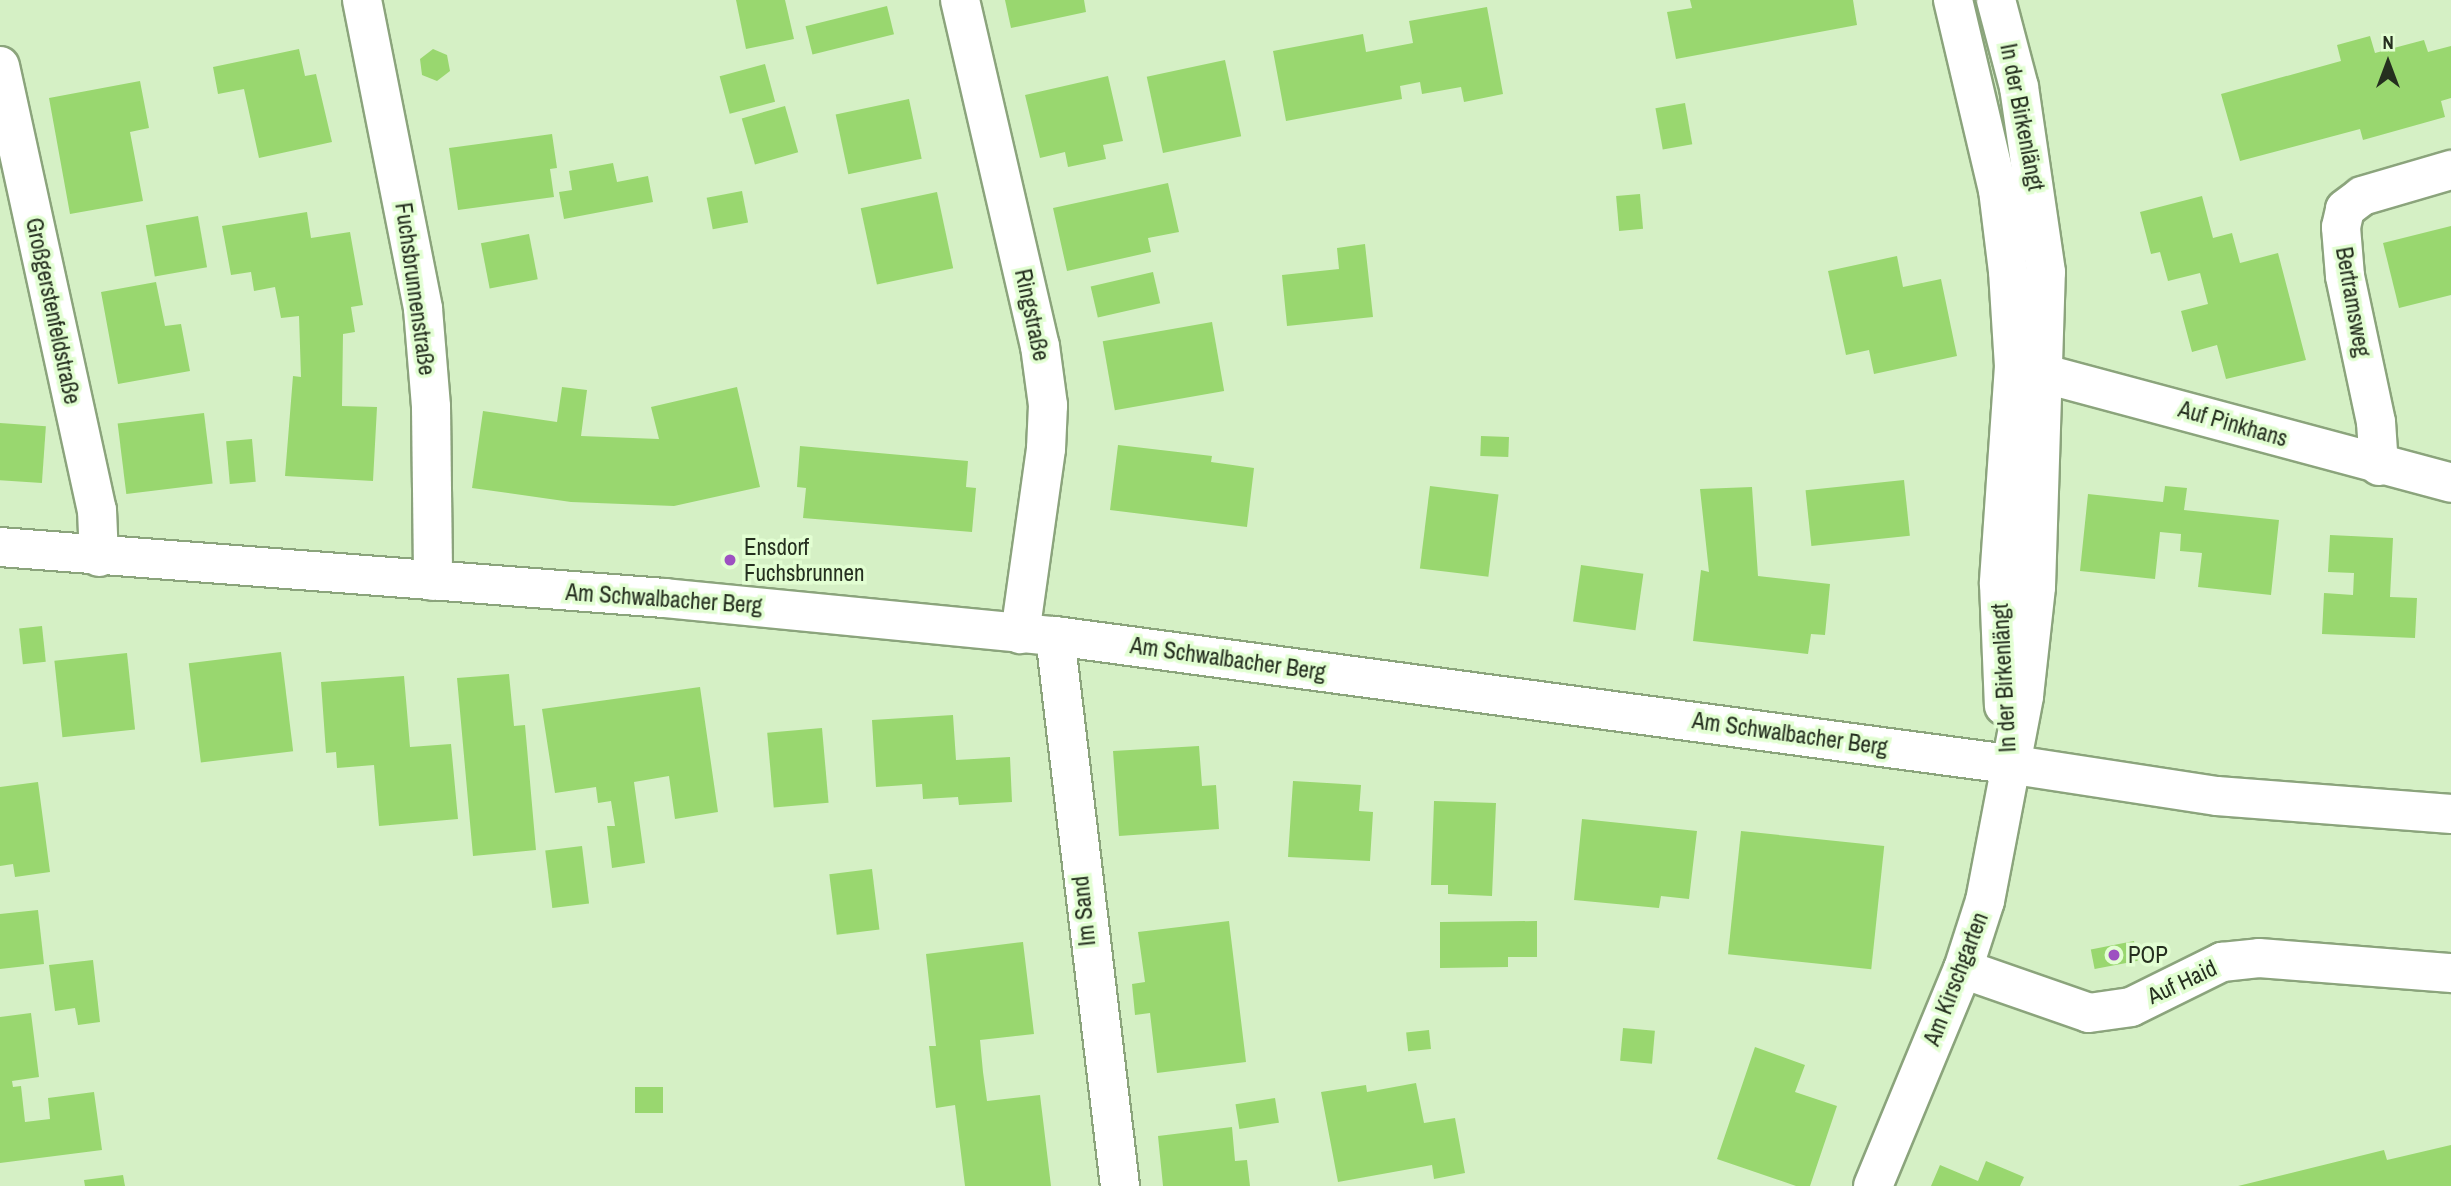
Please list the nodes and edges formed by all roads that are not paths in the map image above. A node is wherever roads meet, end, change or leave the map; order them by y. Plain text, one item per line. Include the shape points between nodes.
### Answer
1 (362, 0) edge
2 (960, 0) edge
3 (1953, 0) edge
4 (1996, 0) edge
5 (0, 66) edge
6 (2451, 170) edge
7 (2029, 368) junction
8 (2379, 466) junction
9 (2451, 483) edge
10 (0, 547) edge
11 (99, 556) junction
12 (433, 581) junction
13 (1037, 635) junction
14 (2008, 764) junction
15 (2451, 814) edge
16 (1963, 970) junction
17 (2451, 973) edge
18 (1119, 1186) edge
19 (1873, 1186) edge

1 - 12 street, Fuchsbrunnenstraße via 423,309 431,407
2 - 13 street, Ringstraße via 1040,346 1048,405
3 - 7 street, In der Birkenlängt via 1998,191
4 - 7 street, In der Birkenlängt via 2020,87 2046,272
5 - 11 street, Großgerstenfeldstraße via 97,510
6 - 8 street, Bertramsweg via 2362,196 2345,209 2341,227 2344,276 2376,422
7 - 8 street, Auf Pinkhans
7 - 14 street, In der Birkenlängt via 1999,583
8 - 9 street, Auf Pinkhans
10 - 11 street, Am Schwalbacher Berg
11 - 12 street, Am Schwalbacher Berg
12 - 13 street, Am Schwalbacher Berg via 782,608
13 - 14 street, Am Schwalbacher Berg
13 - 18 street, Im Sand
14 - 15 street, Am Schwalbacher Berg via 2217,796
14 - 16 street, Am Kirschgarten via 1985,901
16 - 17 street, Auf Haid via 2089,1013 2131,1007 2193,973 2259,958
16 - 19 street, Am Kirschgarten

